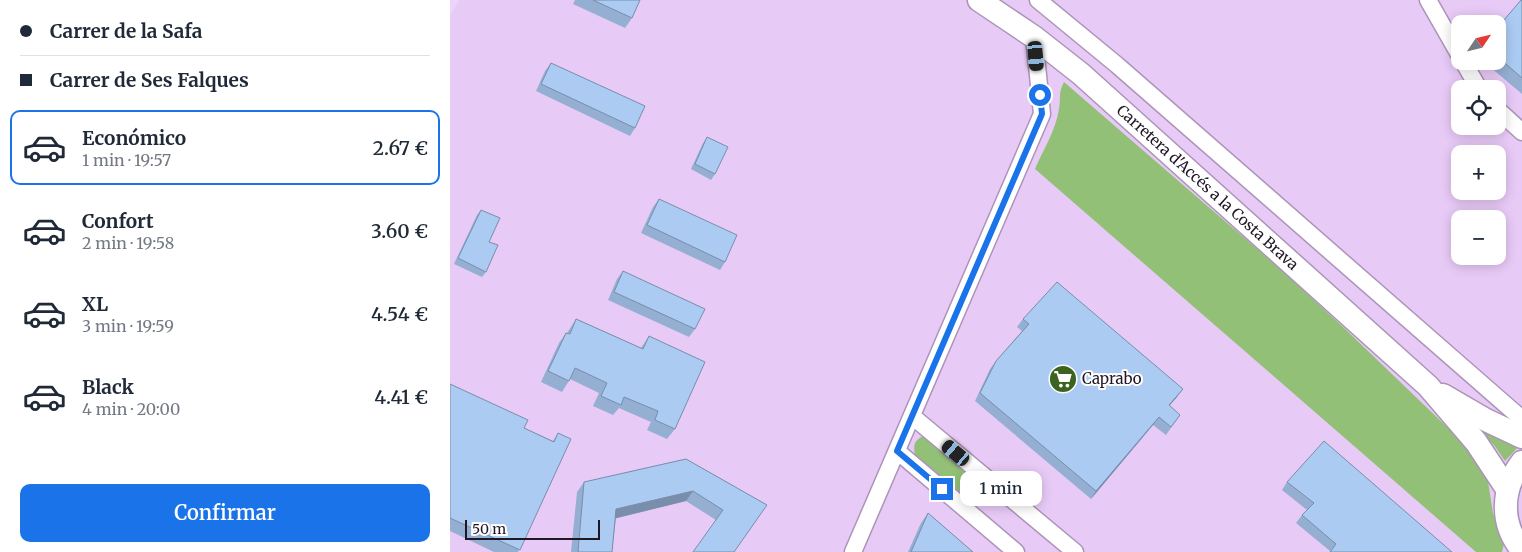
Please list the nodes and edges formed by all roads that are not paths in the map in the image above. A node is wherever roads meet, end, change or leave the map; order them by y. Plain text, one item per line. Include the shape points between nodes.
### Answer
1 (979, 0) edge
2 (1038, 0) edge
3 (1428, 0) edge
4 (1034, 36) junction
5 (1451, 40) edge
6 (1506, 117) edge
7 (1522, 132) edge
8 (1428, 386) junction
9 (912, 416) junction
10 (1522, 420) edge
11 (1522, 436) edge
12 (897, 451) junction
13 (1522, 462) edge
14 (1508, 489) junction
15 (1514, 546) edge
16 (853, 552) edge
17 (1016, 552) edge
18 (1074, 552) edge

1 - 4 main road, Carretera d'Accés a la Costa Brava
2 - 10 street via 1124,71
3 - 5 street
4 - 8 main road, Carretera d'Accés a la Costa Brava via 1081,74
4 - 9 street via 1042,114
6 - 7 street
8 - 11 main road, Carretera d'Accés a la Costa Brava via 1486,420
8 - 14 main road, Carretera d'Accés a la Costa Brava via 1476,442
9 - 12 street
9 - 18 street
12 - 16 street
12 - 17 street
13 - 14 main road
14 - 15 main road via 1506,516

